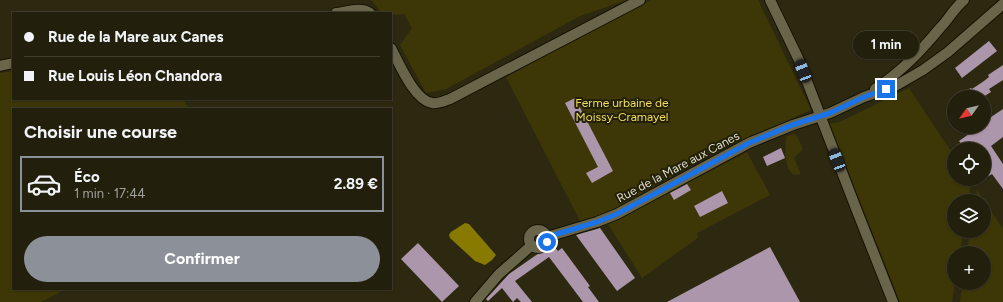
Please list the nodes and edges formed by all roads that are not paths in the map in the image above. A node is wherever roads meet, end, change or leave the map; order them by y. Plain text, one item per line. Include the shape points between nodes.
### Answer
1 (640, 0) edge
2 (770, 0) edge
3 (964, 0) edge
4 (1003, 4) edge
5 (342, 12) edge
6 (368, 12) edge
7 (392, 50) edge
8 (12, 64) edge
9 (0, 66) edge
10 (864, 97) junction
11 (820, 116) junction
12 (475, 302) edge
13 (893, 302) edge

1 - 7 street via 440,103 424,100 417,93
2 - 11 street via 798,58
3 - 10 street via 915,58
4 - 10 street via 948,52 923,70 897,85
5 - 6 street via 360,9
8 - 9 street
10 - 11 street, Rue de la Mare aux Canes
11 - 12 street, Rue de la Mare aux Canes via 749,143 617,214 547,237 542,231 535,230 529,237 532,245 499,274
11 - 13 street

